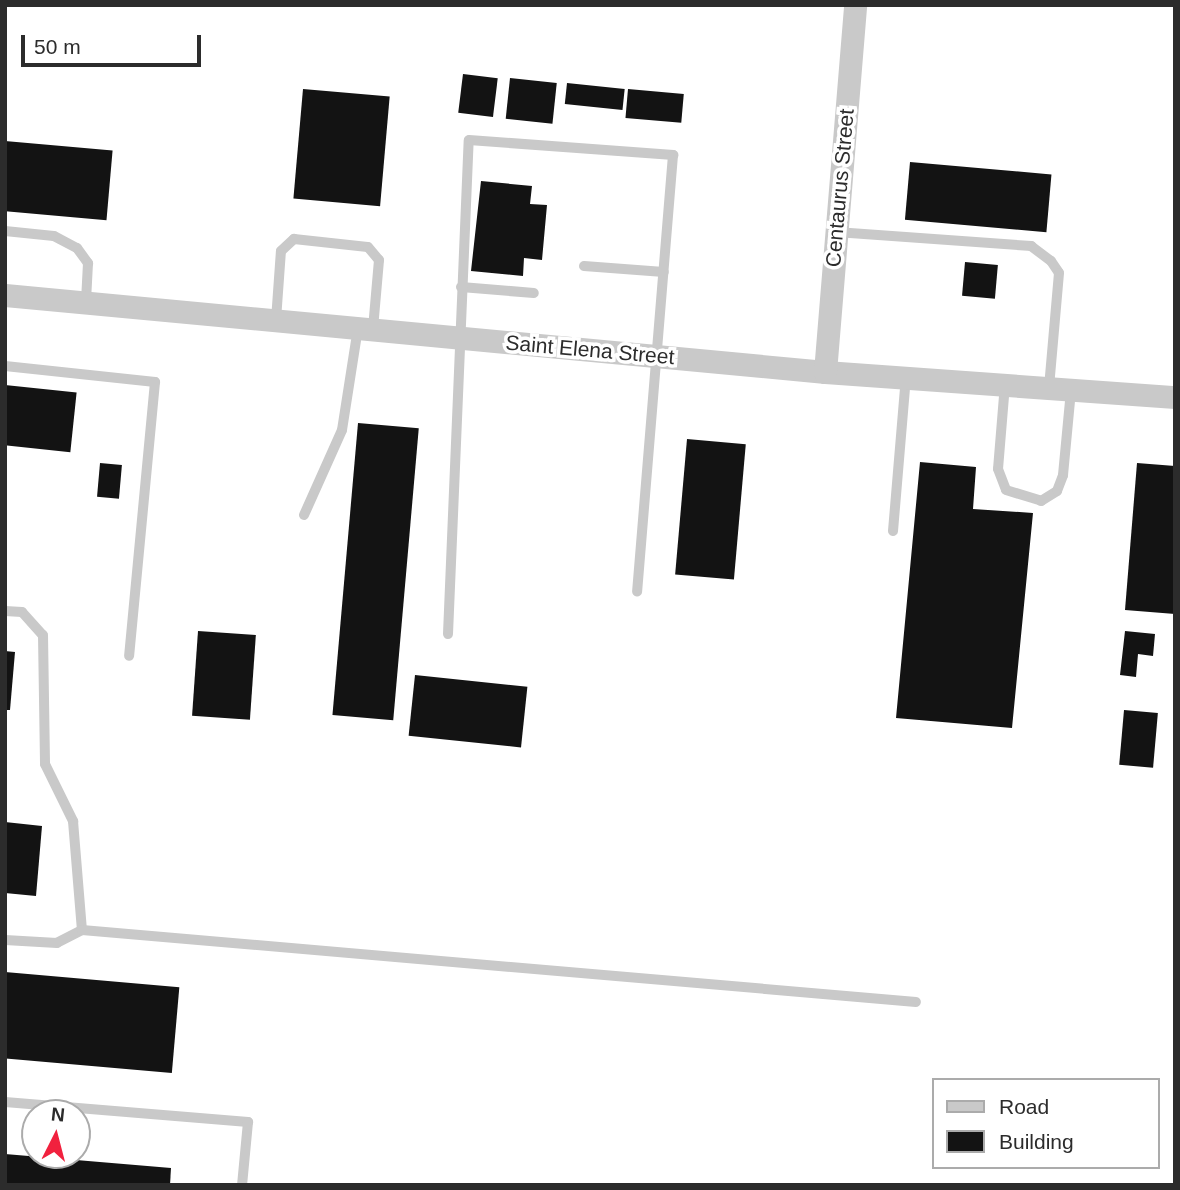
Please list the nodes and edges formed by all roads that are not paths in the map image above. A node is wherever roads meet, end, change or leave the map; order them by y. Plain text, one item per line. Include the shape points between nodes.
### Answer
1 (855, 5) edge
2 (5, 231) edge
3 (836, 232) junction
4 (584, 266) dead end
5 (664, 272) junction
6 (461, 287) junction
7 (534, 293) dead end
8 (5, 295) edge
9 (86, 302) junction
10 (276, 320) junction
11 (366, 329) junction
12 (462, 337) junction
13 (657, 356) junction
14 (5, 366) edge
15 (825, 372) junction
16 (906, 377) junction
17 (1005, 384) junction
18 (1060, 388) junction
19 (1175, 397) edge
20 (304, 515) dead end
21 (893, 531) dead end
22 (637, 592) dead end
23 (5, 611) edge
24 (447, 634) dead end
25 (129, 656) dead end
26 (82, 930) junction
27 (5, 940) edge
28 (916, 1002) dead end
29 (5, 1102) edge
30 (242, 1185) edge

1 - 3 street, Centaurus Street
2 - 9 lane via 54,236 77,248 88,263
3 - 15 street, Centaurus Street
3 - 18 lane via 1031,246 1059,273
4 - 5 lane
5 - 6 lane via 673,155 469,140
5 - 13 lane
6 - 7 lane
6 - 12 lane
8 - 9 street, Saint Elena Street
9 - 10 street, Saint Elena Street
10 - 11 street, Saint Elena Street
10 - 11 lane via 281,251 294,239 368,247 379,261
11 - 12 street, Saint Elena Street
11 - 20 lane via 342,430
12 - 13 street, Saint Elena Street
12 - 24 lane
13 - 15 street, Saint Elena Street
13 - 22 lane
14 - 25 lane via 155,382
15 - 16 street, Saint Elena Street
16 - 17 street, Saint Elena Street
16 - 21 lane
17 - 18 street, Saint Elena Street
17 - 18 lane via 998,469 1006,491 1041,501 1057,491 1063,475
18 - 19 street, Saint Elena Street
23 - 26 lane via 22,612 43,635 45,764 73,821
26 - 27 lane via 57,943
26 - 28 lane
29 - 30 lane via 248,1122

